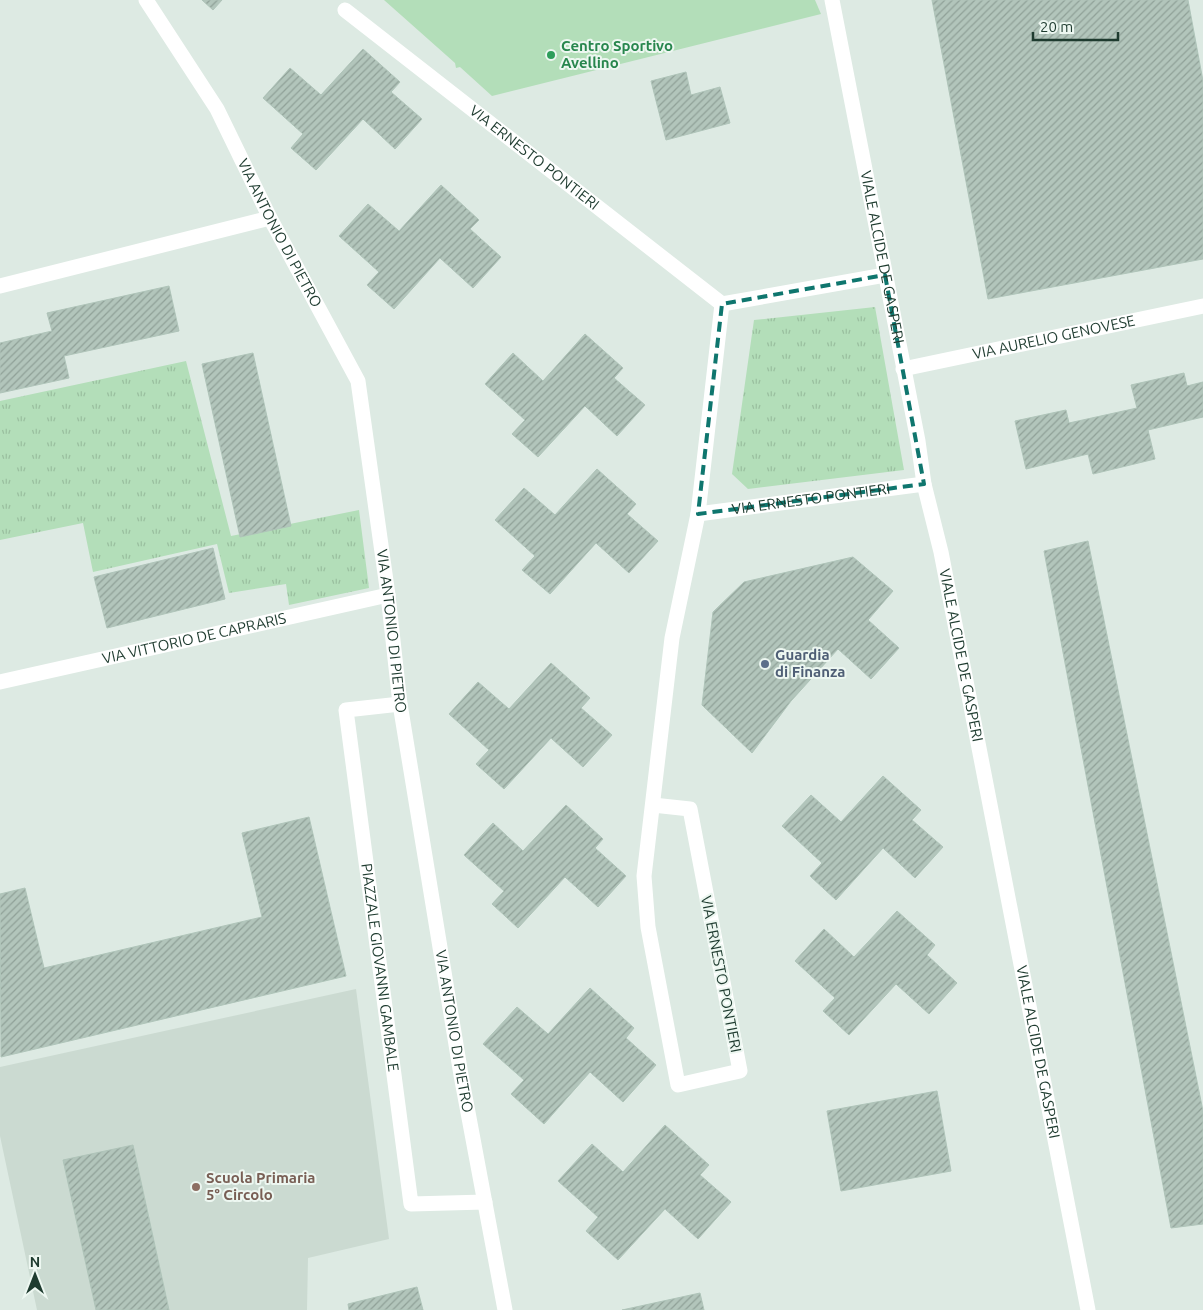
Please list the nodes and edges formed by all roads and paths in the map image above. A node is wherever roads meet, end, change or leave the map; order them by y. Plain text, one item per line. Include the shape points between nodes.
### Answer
1 (146, 0) edge
2 (832, 0) edge
3 (345, 10) dead end
4 (270, 218) junction
5 (885, 275) junction
6 (0, 286) edge
7 (722, 304) junction
8 (1203, 306) edge
9 (903, 369) junction
10 (924, 484) junction
11 (698, 514) junction
12 (388, 595) junction
13 (0, 682) edge
14 (400, 704) junction
15 (653, 805) junction
16 (485, 1202) junction
17 (505, 1310) edge
18 (1088, 1310) edge

1 - 4 street, VIA ANTONIO DI PIETRO via 216,108
2 - 5 street, VIALE ALCIDE DE GASPERI
3 - 7 street, VIA ERNESTO PONTIERI
4 - 6 street
4 - 12 street, VIA ANTONIO DI PIETRO via 358,382
5 - 7 street
5 - 9 street, VIALE ALCIDE DE GASPERI
7 - 11 street, VIA ERNESTO PONTIERI
8 - 9 street, VIA AURELIO GENOVESE
9 - 10 street, VIALE ALCIDE DE GASPERI
10 - 11 street, VIA ERNESTO PONTIERI
10 - 18 street, VIALE ALCIDE DE GASPERI via 941,552
11 - 15 street, VIA ERNESTO PONTIERI via 672,638
12 - 13 street, VIA VITTORIO DE CAPRARIS
12 - 14 street, VIA ANTONIO DI PIETRO
14 - 16 street, VIA ANTONIO DI PIETRO
14 - 16 street, PIAZZALE GIOVANNI GAMBALE via 346,710 411,1204
15 - 15 street, VIA ERNESTO PONTIERI via 644,876 648,927 678,1085 740,1072 690,809
16 - 17 street, VIA ANTONIO DI PIETRO

